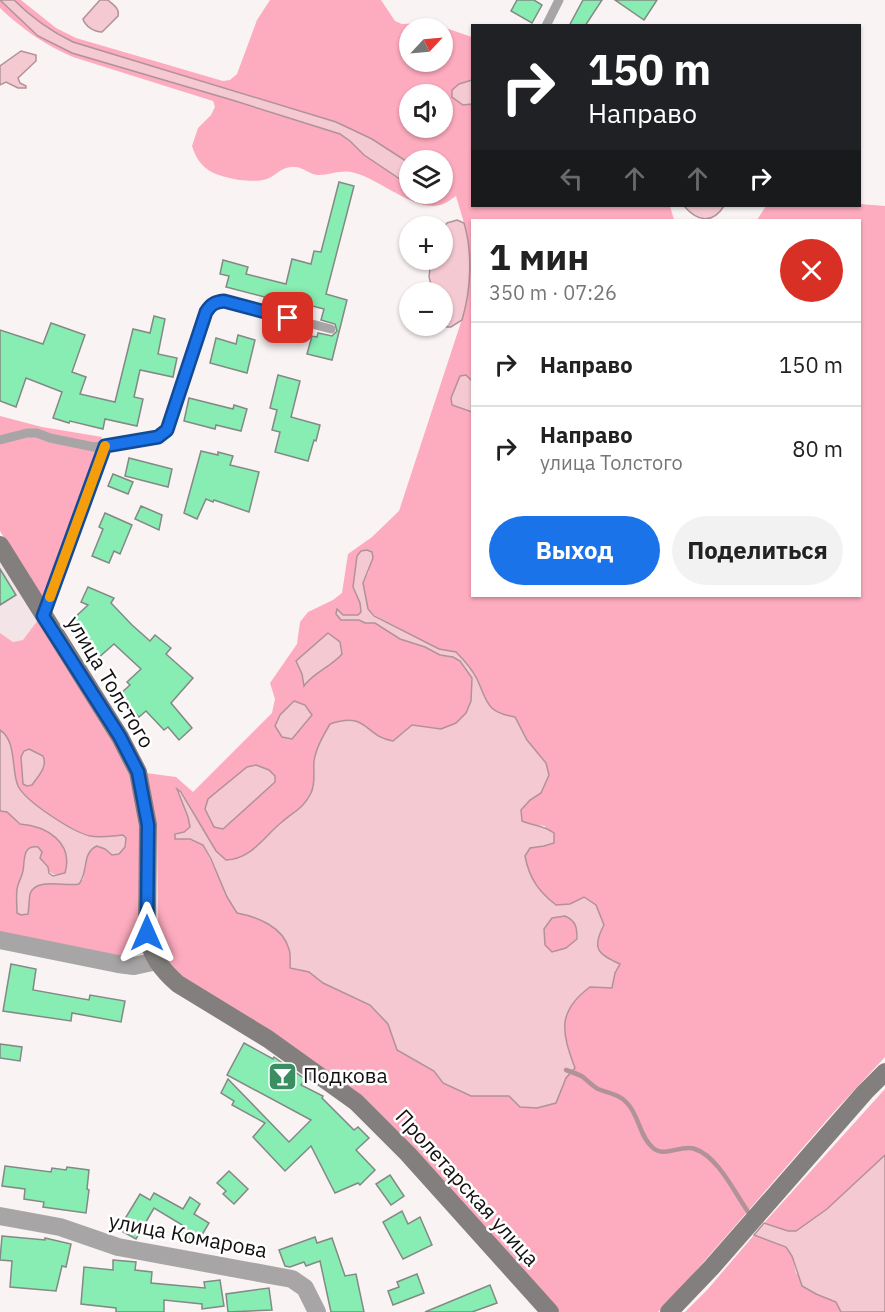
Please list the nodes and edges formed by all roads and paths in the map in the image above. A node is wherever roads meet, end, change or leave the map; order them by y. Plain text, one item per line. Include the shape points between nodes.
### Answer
1 (559, 0) edge
2 (547, 24) edge
3 (331, 329) dead end
4 (0, 440) edge
5 (105, 446) junction
6 (0, 545) edge
7 (43, 616) junction
8 (0, 940) edge
9 (157, 961) junction
10 (885, 1072) edge
11 (0, 1216) edge
12 (317, 1312) edge
13 (550, 1312) edge
14 (669, 1312) edge

1 - 2 lane
3 - 5 lane via 216,302 206,312 167,430 158,437
4 - 5 lane via 37,433 80,445
5 - 7 lane
6 - 7 main road, улица Толстого
7 - 9 main road, улица Толстого via 138,772 148,825 147,933
8 - 9 street via 118,964 134,966
9 - 13 main road, Пролетарская улица via 178,984 268,1039 356,1102
10 - 14 main road
11 - 12 street, улица Комарова via 60,1227 118,1247 292,1279 305,1288

